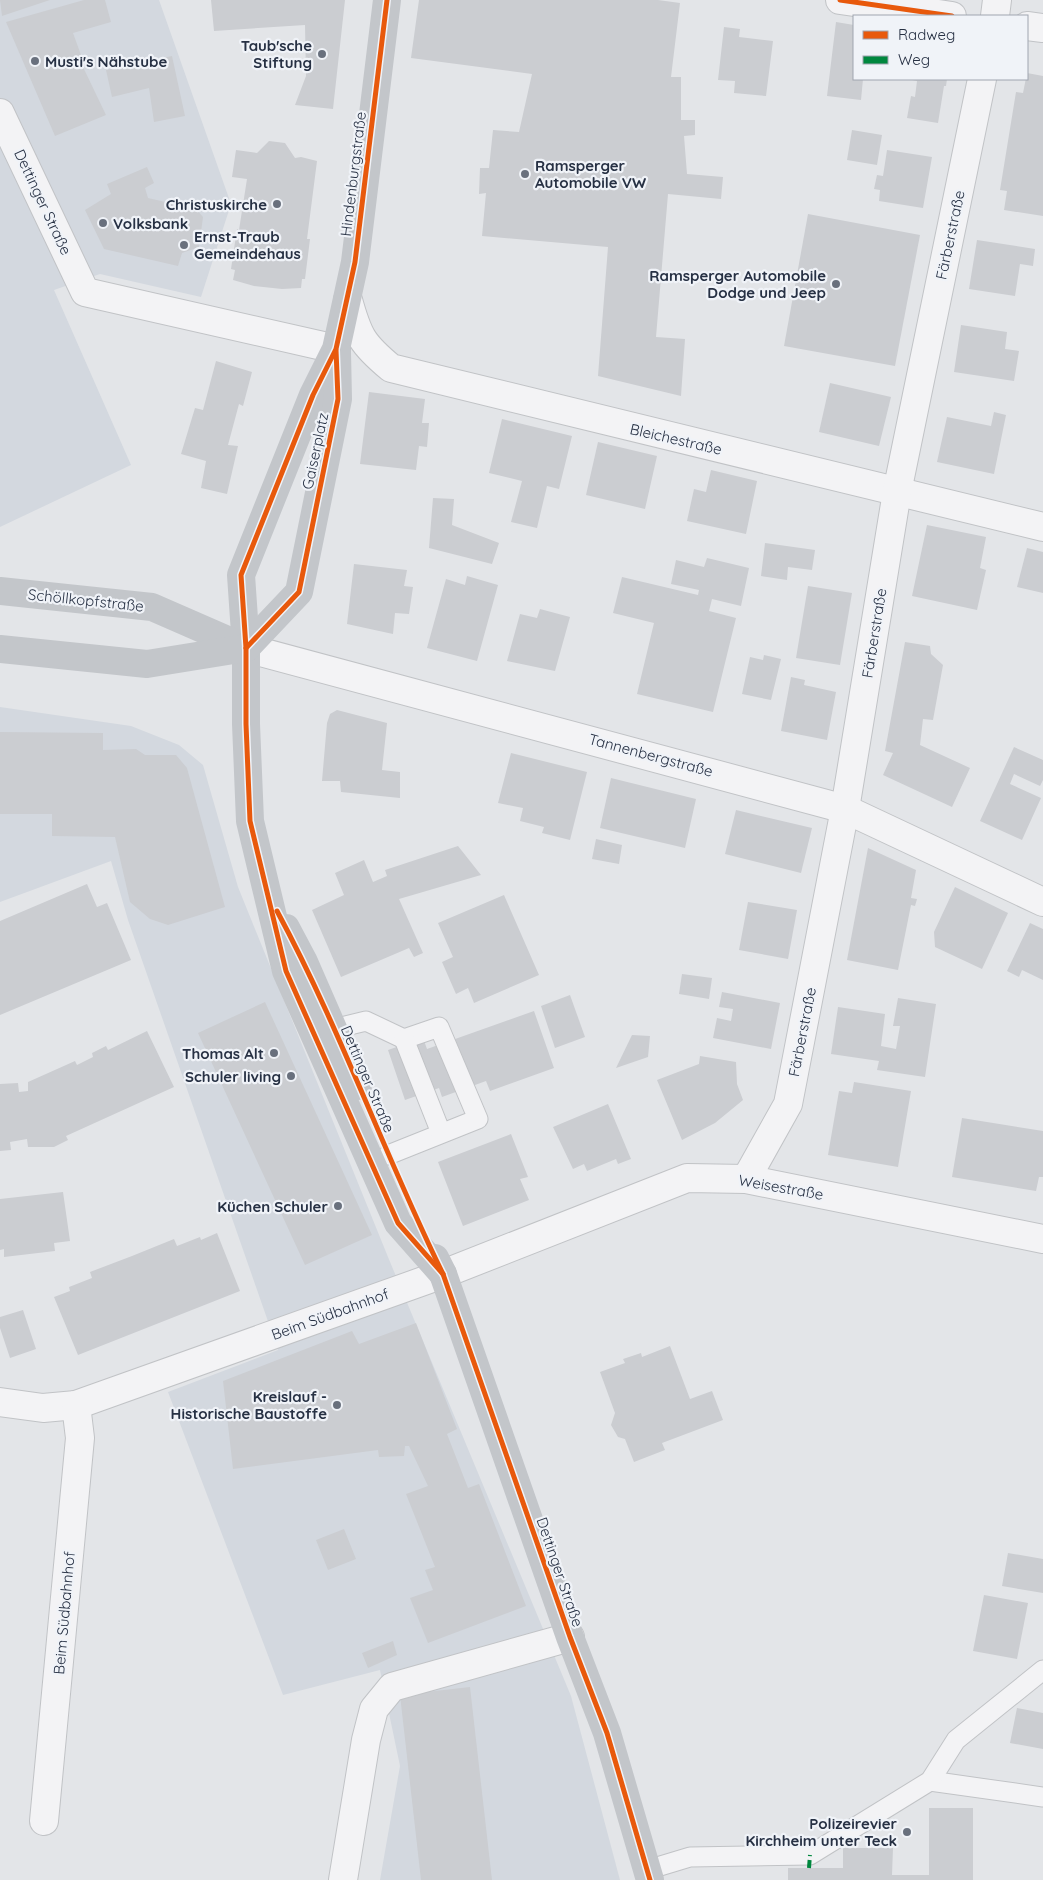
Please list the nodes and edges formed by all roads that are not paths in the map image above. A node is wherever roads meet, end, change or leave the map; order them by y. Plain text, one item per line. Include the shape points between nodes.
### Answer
1 (387, 0) edge
2 (840, 0) edge
3 (997, 0) edge
4 (945, 15) edge
5 (995, 15) edge
6 (1028, 26) edge
7 (1043, 28) edge
8 (982, 80) edge
9 (0, 112) edge
10 (348, 300) junction
11 (336, 349) junction
12 (897, 492) junction
13 (1043, 527) edge
14 (0, 591) edge
15 (246, 648) junction
16 (0, 649) edge
17 (845, 809) junction
18 (268, 895) junction
19 (1043, 902) edge
20 (333, 1029) junction
21 (404, 1040) junction
22 (441, 1133) junction
23 (388, 1155) junction
24 (746, 1179) junction
25 (1043, 1239) edge
26 (443, 1274) junction
27 (0, 1402) edge
28 (76, 1405) junction
29 (570, 1637) junction
30 (1043, 1670) edge
31 (930, 1781) junction
32 (1043, 1797) edge
33 (44, 1822) dead end
34 (648, 1875) edge
35 (343, 1880) edge

1 - 10 main road, Hindenburgstraße
2 - 4 street
3 - 5 street
6 - 7 street
8 - 12 street, Färberstraße
9 - 11 street, Dettinger Straße via 86,292
10 - 11 main road, Hindenburgstraße
10 - 12 street, Bleichestraße via 357,333 391,368
11 - 15 main road, Gaiserplatz via 313,395 241,575
11 - 15 main road, Gaiserplatz via 338,399 299,592
12 - 13 street, Bleichestraße
12 - 17 street, Färberstraße
14 - 15 main road, Schöllkopfstraße via 152,608
15 - 16 main road via 147,664
15 - 17 street, Tannenbergstraße
15 - 18 main road, Dettinger Straße via 250,822
17 - 19 street, Tannenbergstraße
17 - 24 street, Färberstraße via 788,1104
18 - 20 main road, Dettinger Straße via 304,962
18 - 26 main road, Dettinger Straße via 286,971 398,1222
20 - 21 lane via 366,1020
20 - 23 main road, Dettinger Straße
21 - 22 lane
21 - 22 lane via 440,1027 478,1119
22 - 23 lane
23 - 26 main road, Dettinger Straße
24 - 25 street, Weisestraße
24 - 26 street, Weisestraße via 687,1178
26 - 28 street, Beim Südbahnhof
26 - 29 main road, Dettinger Straße
27 - 28 street, Beim Südbahnhof via 43,1408
28 - 33 street, Beim Südbahnhof via 80,1438
29 - 34 main road, Dettinger Straße via 607,1732
29 - 35 street, Dettinger Straße via 392,1687 374,1709 366,1740
30 - 31 lane via 956,1740
31 - 32 lane
31 - 34 lane via 810,1855 690,1857

